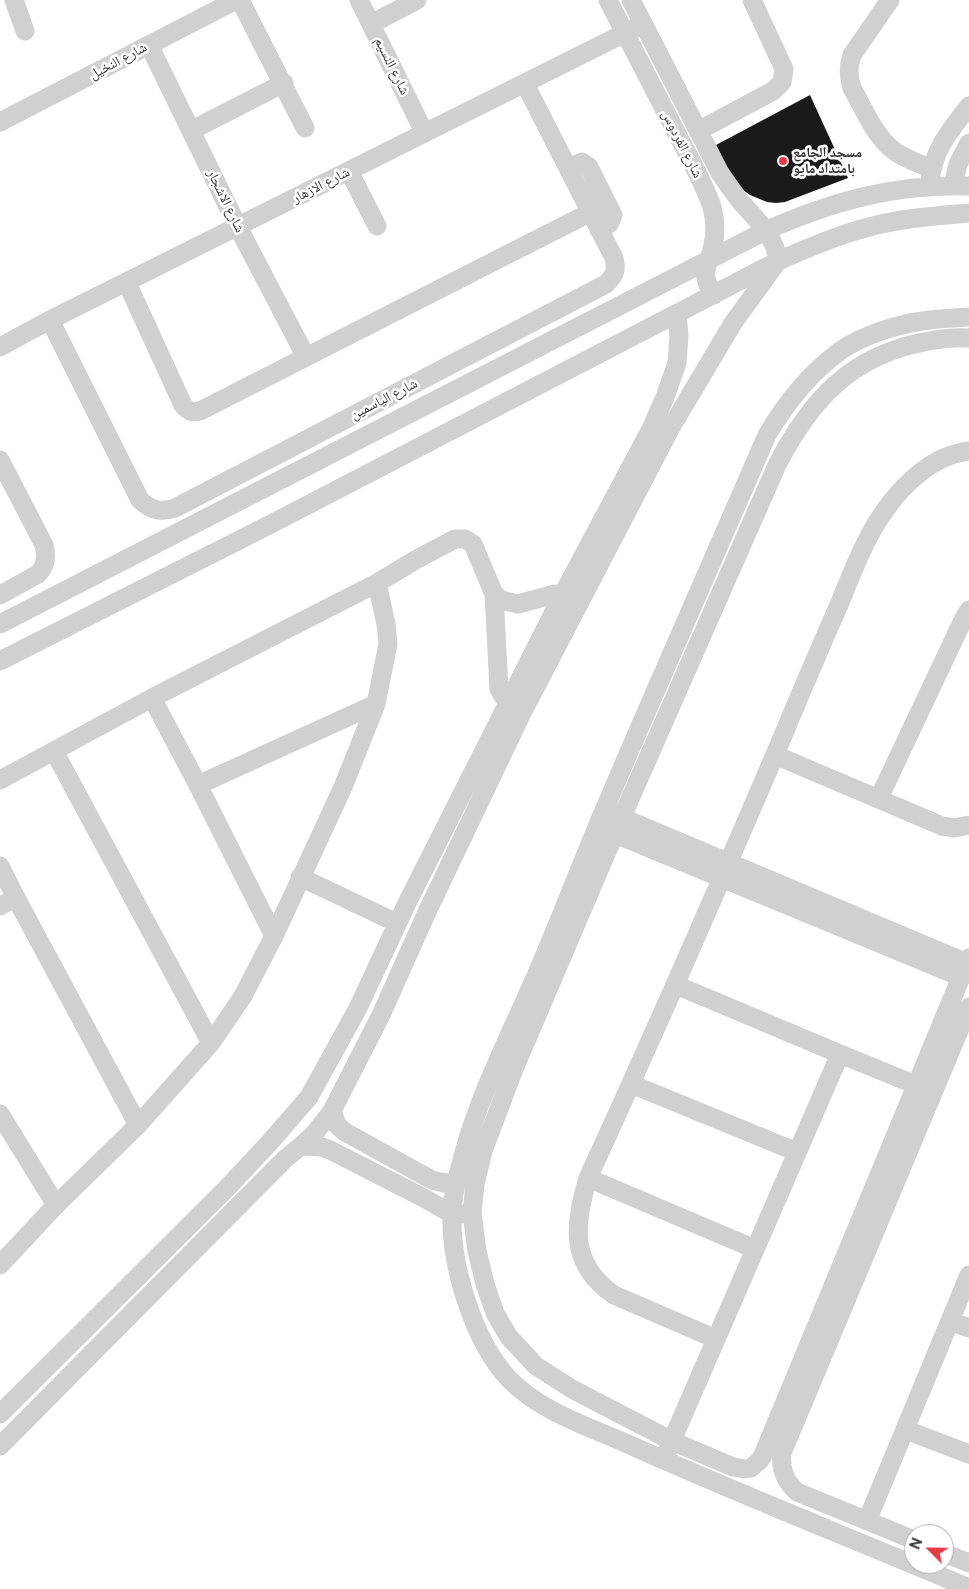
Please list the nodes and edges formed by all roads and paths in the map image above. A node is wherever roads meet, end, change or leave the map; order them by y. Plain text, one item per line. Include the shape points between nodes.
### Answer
1 (14, 0) edge
2 (236, 0) edge
3 (240, 0) edge
4 (359, 0) edge
5 (417, 0) edge
6 (608, 0) edge
7 (631, 0) edge
8 (752, 0) edge
9 (890, 0) edge
10 (371, 24) junction
11 (643, 24) junction
12 (25, 31) dead end
13 (626, 33) junction
14 (149, 45) junction
15 (284, 83) junction
16 (525, 84) junction
17 (969, 106) edge
18 (0, 122) edge
19 (305, 128) dead end
20 (192, 130) junction
21 (698, 131) junction
22 (424, 132) junction
23 (969, 143) edge
24 (568, 168) junction
25 (350, 171) junction
26 (931, 178) junction
27 (961, 185) edge
28 (591, 212) junction
29 (969, 213) edge
30 (377, 226) dead end
31 (238, 227) junction
32 (599, 230) junction
33 (765, 231) junction
34 (778, 261) junction
35 (707, 262) junction
36 (127, 283) junction
37 (714, 295) junction
38 (677, 314) junction
39 (969, 317) edge
40 (50, 320) junction
41 (969, 338) edge
42 (0, 347) edge
43 (473, 352) junction
44 (306, 357) junction
45 (502, 366) junction
46 (969, 451) edge
47 (0, 460) edge
48 (208, 490) junction
49 (219, 512) junction
50 (377, 583) junction
51 (494, 594) junction
52 (563, 594) junction
53 (0, 595) edge
54 (580, 602) junction
55 (692, 606) junction
56 (969, 610) edge
57 (710, 616) junction
58 (0, 624) edge
59 (0, 661) edge
60 (152, 698) junction
61 (376, 704) junction
62 (515, 707) junction
63 (54, 751) junction
64 (774, 755) junction
65 (0, 780) edge
66 (198, 785) junction
67 (879, 798) junction
68 (609, 822) junction
69 (969, 825) edge
70 (0, 866) edge
71 (724, 869) junction
72 (300, 877) junction
73 (8, 902) edge
74 (407, 903) junction
75 (427, 912) junction
76 (397, 923) junction
77 (274, 936) junction
78 (965, 966) edge
79 (676, 985) junction
80 (969, 1007) edge
81 (211, 1043) junction
82 (840, 1054) junction
83 (928, 1055) junction
84 (946, 1062) junction
85 (631, 1084) junction
86 (916, 1085) junction
87 (332, 1111) junction
88 (0, 1114) edge
89 (138, 1125) junction
90 (301, 1146) junction
91 (797, 1152) junction
92 (588, 1178) junction
93 (456, 1182) junction
94 (56, 1205) junction
95 (472, 1213) junction
96 (452, 1214) junction
97 (755, 1249) junction
98 (0, 1265) edge
99 (969, 1275) edge
100 (950, 1320) junction
101 (969, 1328) edge
102 (716, 1339) junction
103 (3, 1406) edge
104 (24, 1421) junction
105 (906, 1430) junction
106 (672, 1441) junction
107 (0, 1446) edge
108 (969, 1454) edge
109 (664, 1460) junction
110 (867, 1521) junction
111 (904, 1536) edge
112 (954, 1557) edge
113 (969, 1563) edge
114 (967, 1581) edge

1 - 12 street
2 - 14 street, شارع النخيل
3 - 15 street
4 - 10 street, شارع النسيم
5 - 10 street
6 - 13 street, شارع الفردوس
7 - 11 street, شارع الفردوس
8 - 21 street via 784,69 782,82 774,91
9 - 26 street via 852,55 849,80 879,136
10 - 22 street, شارع النسيم
11 - 13 street, شارع الازهار
11 - 21 street, شارع الفردوس
13 - 16 street, شارع الازهار
13 - 35 street, شارع الفردوس via 712,209 714,237
14 - 18 street, شارع النخيل
14 - 20 street, شارع الاشجار
15 - 19 street
15 - 20 street
16 - 22 street, شارع الازهار
16 - 24 street, شارع الياسمين
17 - 26 street via 941,143
20 - 31 street, شارع الاشجار
21 - 33 street, شارع الفردوس via 730,188
22 - 25 street, شارع الازهار
23 - 27 street via 958,164
24 - 28 street, شارع الياسمين
24 - 32 street via 582,162 588,165 594,176 613,216 610,223
25 - 30 street
25 - 31 street, شارع الازهار
26 - 27 street
26 - 33 street via 820,208
28 - 32 street, شارع الياسمين
28 - 44 street
29 - 34 street via 900,220 868,227
31 - 36 street, شارع الازهار
31 - 44 street, شارع الاشجار
32 - 43 street, شارع الياسمين via 617,267 614,277
33 - 34 street, شارع الفردوس via 774,245
33 - 35 street
34 - 37 street
34 - 54 street via 732,323 670,429
35 - 37 street, شارع الفردوس via 706,278
35 - 45 street
36 - 40 street, شارع الازهار
36 - 44 street via 183,405 194,413
37 - 38 street
38 - 52 street via 677,363 665,397
38 - 59 street
39 - 55 street via 922,321 869,337 840,351 796,392 766,435
40 - 42 street, شارع الازهار
40 - 48 street, شارع الياسمين via 140,500 154,510 168,511
41 - 57 street via 953,337 905,346 875,357 830,388 809,411 776,465
43 - 45 street
43 - 48 street, شارع الياسمين
45 - 49 street
46 - 64 street via 959,452 929,466 904,486 882,514 856,564
47 - 53 street via 46,553 38,574
48 - 49 street
49 - 58 street
50 - 51 street via 460,538 473,544
50 - 60 street
50 - 61 street via 388,644
51 - 52 street via 501,600 518,604
51 - 62 street via 498,682 503,696
52 - 54 street
52 - 62 street
54 - 62 street
55 - 57 street
55 - 68 street
56 - 67 street
57 - 68 street
60 - 63 street
60 - 66 street
61 - 66 street
61 - 72 street via 343,787
62 - 74 street
62 - 75 street
63 - 65 street
63 - 81 street
64 - 67 street
64 - 71 street
66 - 77 street
67 - 69 street via 942,826
68 - 71 street
68 - 93 street via 492,1073 471,1127
68 - 95 street via 494,1118 475,1184
70 - 73 street
71 - 78 street
71 - 79 street
72 - 76 street
72 - 77 street
73 - 89 street
74 - 75 street
74 - 76 street
75 - 87 street via 381,1015
76 - 103 street via 358,1008 310,1097 228,1188
77 - 81 street via 243,996
78 - 83 street
79 - 82 street
79 - 85 street
80 - 84 street
81 - 89 street
82 - 86 street
82 - 91 street
83 - 84 street
83 - 86 street
84 - 110 street via 782,1453 784,1475 797,1492
85 - 91 street
85 - 92 street
86 - 106 street via 760,1460 751,1468 738,1469
87 - 90 street
87 - 93 street via 337,1125 345,1132 432,1180
88 - 94 street
89 - 94 street
90 - 96 street via 330,1150
90 - 104 street
91 - 97 street
92 - 97 street
92 - 102 street via 577,1227 586,1266 594,1278 614,1295
93 - 96 street
94 - 98 street
95 - 96 street
95 - 106 street via 477,1250 495,1313 522,1353 551,1377
96 - 109 street via 454,1250 463,1290 474,1321 499,1367 512,1382 549,1409
97 - 102 street
99 - 100 street
100 - 101 street
100 - 105 street
102 - 106 street
103 - 104 street
104 - 107 street
105 - 108 street
105 - 110 street
106 - 109 street
109 - 114 street
110 - 111 street
112 - 113 street

